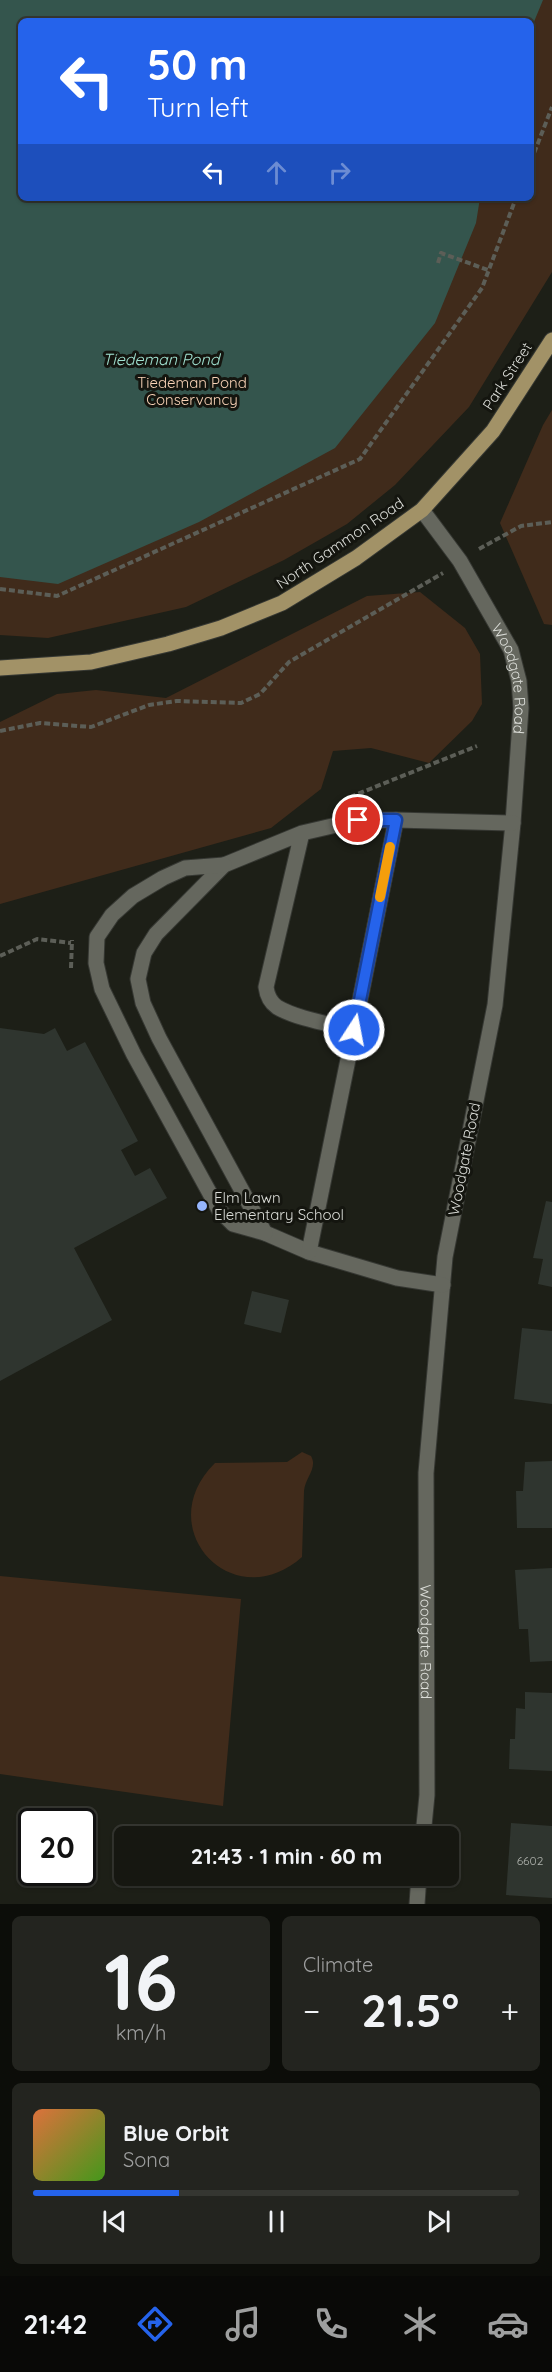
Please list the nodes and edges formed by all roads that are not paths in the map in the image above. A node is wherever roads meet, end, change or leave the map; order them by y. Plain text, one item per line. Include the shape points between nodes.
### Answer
1 (552, 340) edge
2 (493, 431) joint
3 (422, 510) junction
4 (0, 668) edge
5 (396, 820) junction
6 (513, 823) junction
7 (302, 832) junction
8 (224, 865) junction
9 (354, 1030) junction
10 (265, 1233) junction
11 (309, 1252) junction
12 (442, 1285) junction
13 (424, 1826) edge
14 (418, 1886) edge
15 (417, 1904) edge

1 - 2 main road, Park Street
2 - 3 main road, North Gammon Road
3 - 4 main road, North Gammon Road via 356,558 282,603 221,628 91,662
3 - 6 street, Woodgate Road via 460,561 511,650 521,708
5 - 6 street
5 - 7 street via 358,820
5 - 9 street
6 - 12 street, Woodgate Road via 495,1005
7 - 8 street
7 - 9 street via 266,987 268,997 276,1006
8 - 10 street via 156,934 144,953 138,980 143,1003 159,1038
8 - 10 street via 185,868 133,896 112,915 98,937 96,963 102,989 130,1046 219,1210 233,1224
9 - 11 street
10 - 11 street
11 - 12 street via 397,1278
12 - 13 street, Woodgate Road via 426,1473
14 - 15 street

